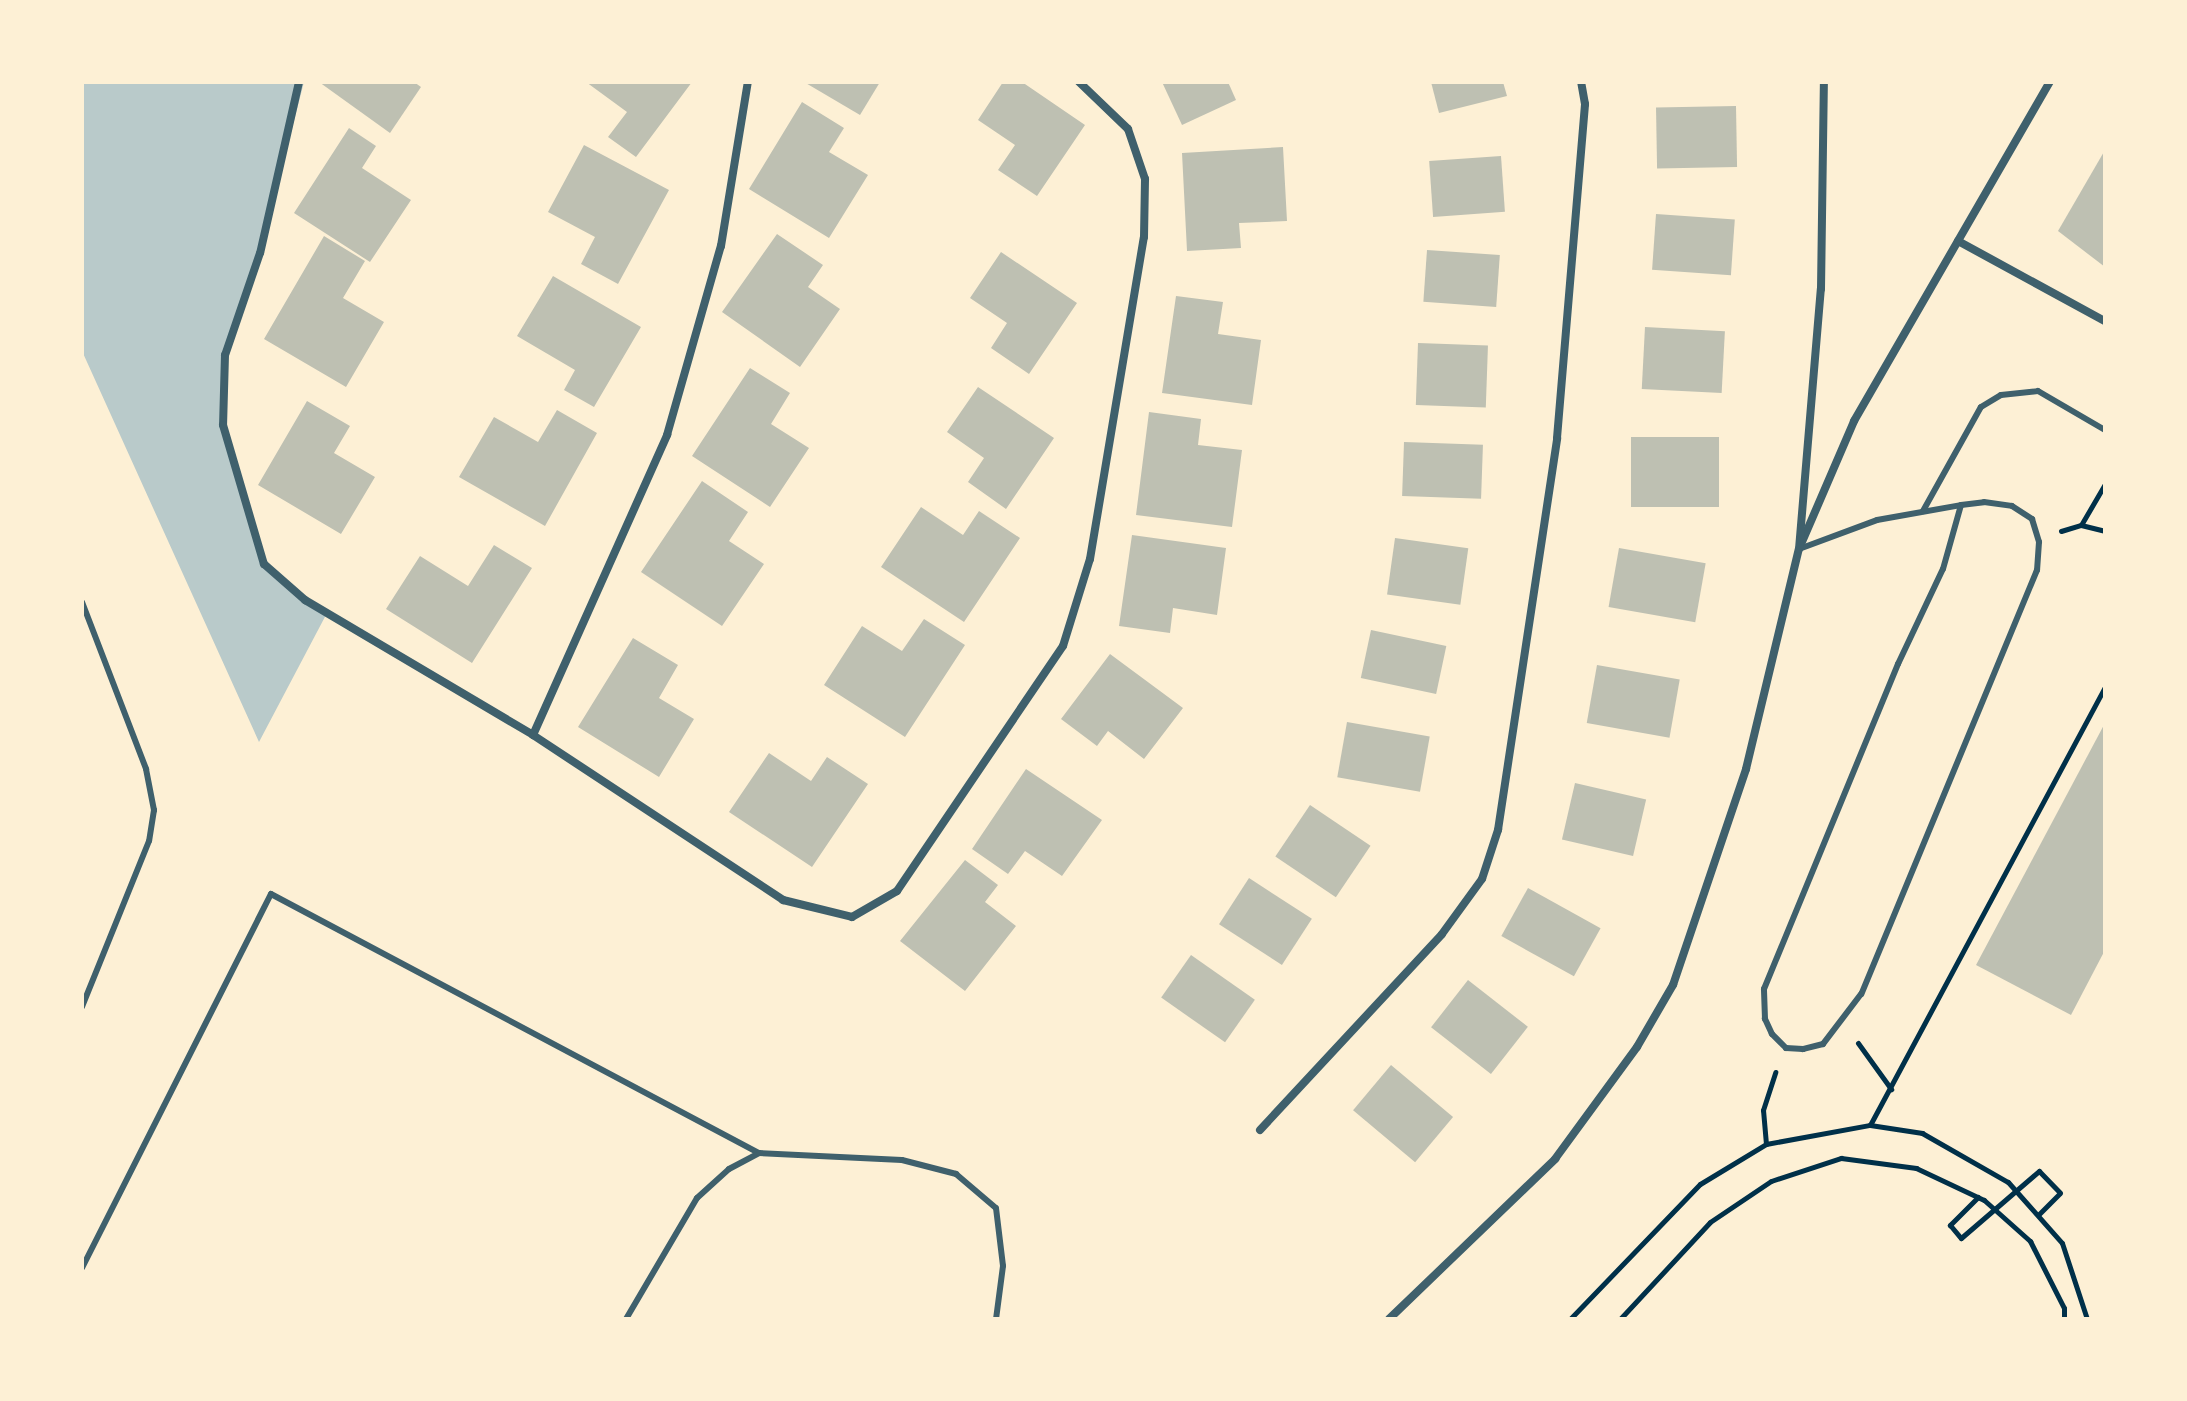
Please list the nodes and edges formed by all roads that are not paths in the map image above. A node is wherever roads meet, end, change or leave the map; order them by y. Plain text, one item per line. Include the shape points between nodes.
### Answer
1 (299, 82) edge
2 (748, 82) edge
3 (1079, 82) edge
4 (1581, 82) edge
5 (1824, 82) edge
6 (2050, 82) edge
7 (1958, 241) junction
8 (2105, 321) edge
9 (2105, 430) edge
10 (1961, 505) junction
11 (1923, 511) junction
12 (1799, 549) junction
13 (82, 602) edge
14 (533, 735) junction
15 (82, 1007) edge
16 (1260, 1130) dead end
17 (759, 1153) junction
18 (82, 1268) edge
19 (626, 1319) edge
20 (996, 1319) edge
21 (1389, 1319) edge

1 - 14 street via 260,253 225,355 223,425 264,564 305,600
2 - 14 street via 721,246 667,435
3 - 14 street via 1128,129 1145,179 1144,237 1090,559 1063,646 897,891 852,917 783,900
4 - 16 street via 1585,104 1557,438 1498,830 1482,879 1442,934
5 - 12 street via 1821,289
6 - 7 street
7 - 8 street
7 - 12 street via 1854,421
9 - 11 lane via 2038,391 2001,395 1981,407
10 - 10 lane via 2012,506 2032,519 2039,542 2037,570 1861,994 1823,1044 1786,1048 1765,1019 1764,989 1898,664 1943,569
10 - 11 lane
11 - 12 lane via 1877,520
12 - 21 street via 1746,769 1673,985 1637,1047 1555,1159
13 - 15 lane via 146,769 154,810 149,841
17 - 18 lane via 271,894
17 - 19 lane via 729,1169 697,1198
17 - 20 lane via 902,1160 956,1174 996,1208 1003,1266

